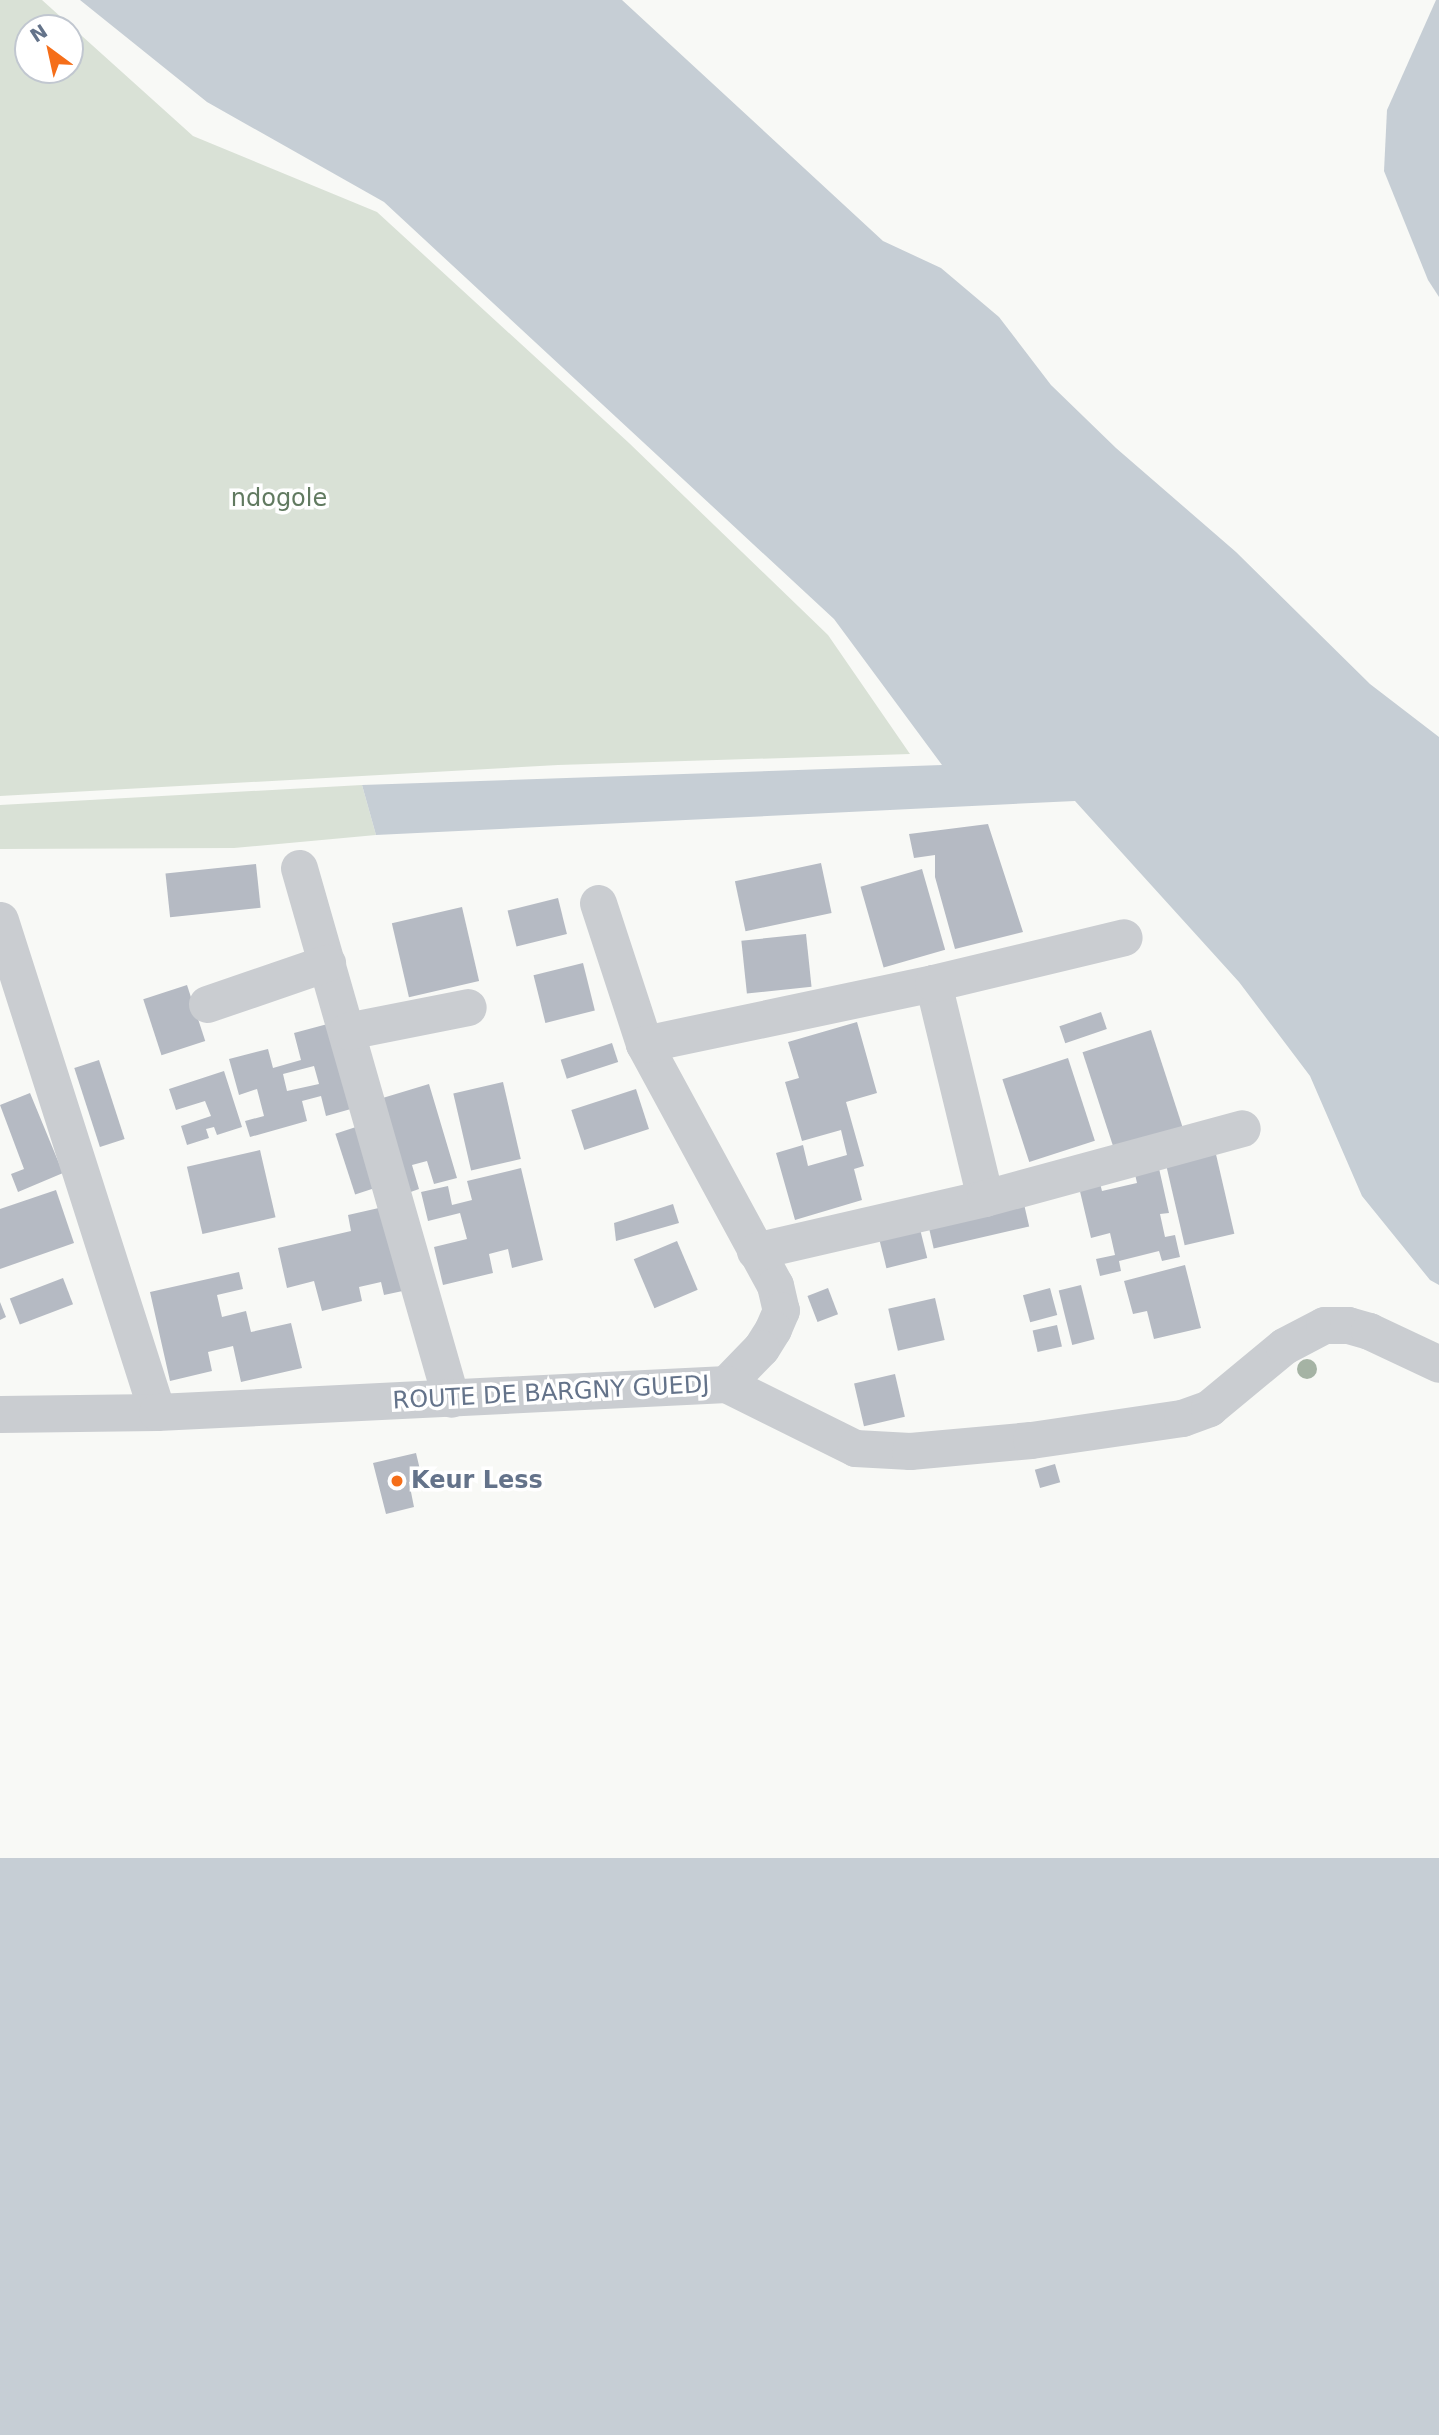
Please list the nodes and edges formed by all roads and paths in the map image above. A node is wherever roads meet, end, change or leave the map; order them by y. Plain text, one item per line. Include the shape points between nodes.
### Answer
1 (299, 868) dead end
2 (598, 903) dead end
3 (0, 920) edge
4 (1124, 937) dead end
5 (327, 963) junction
6 (933, 983) junction
7 (207, 1004) dead end
8 (468, 1007) dead end
9 (347, 1031) junction
10 (644, 1044) junction
11 (1242, 1128) dead end
12 (985, 1198) junction
13 (755, 1251) junction
14 (1439, 1364) edge
15 (726, 1384) junction
16 (451, 1399) junction
17 (157, 1412) junction
18 (0, 1414) edge

1 - 5 street
2 - 10 street
3 - 17 street
4 - 6 street
5 - 7 street
5 - 9 street
6 - 10 street
6 - 12 street
8 - 9 street
9 - 16 street
10 - 13 street
11 - 12 street
12 - 13 street
13 - 15 street via 775,1285 781,1310 761,1348
14 - 15 street, ROUTE DE BARGNY GUEDJ via 1370,1331 1324,1325 1284,1346 1209,1408 1162,1423 910,1451 855,1448
15 - 16 street, ROUTE DE BARGNY GUEDJ
16 - 17 street, ROUTE DE BARGNY GUEDJ
17 - 18 street, ROUTE DE BARGNY GUEDJ

